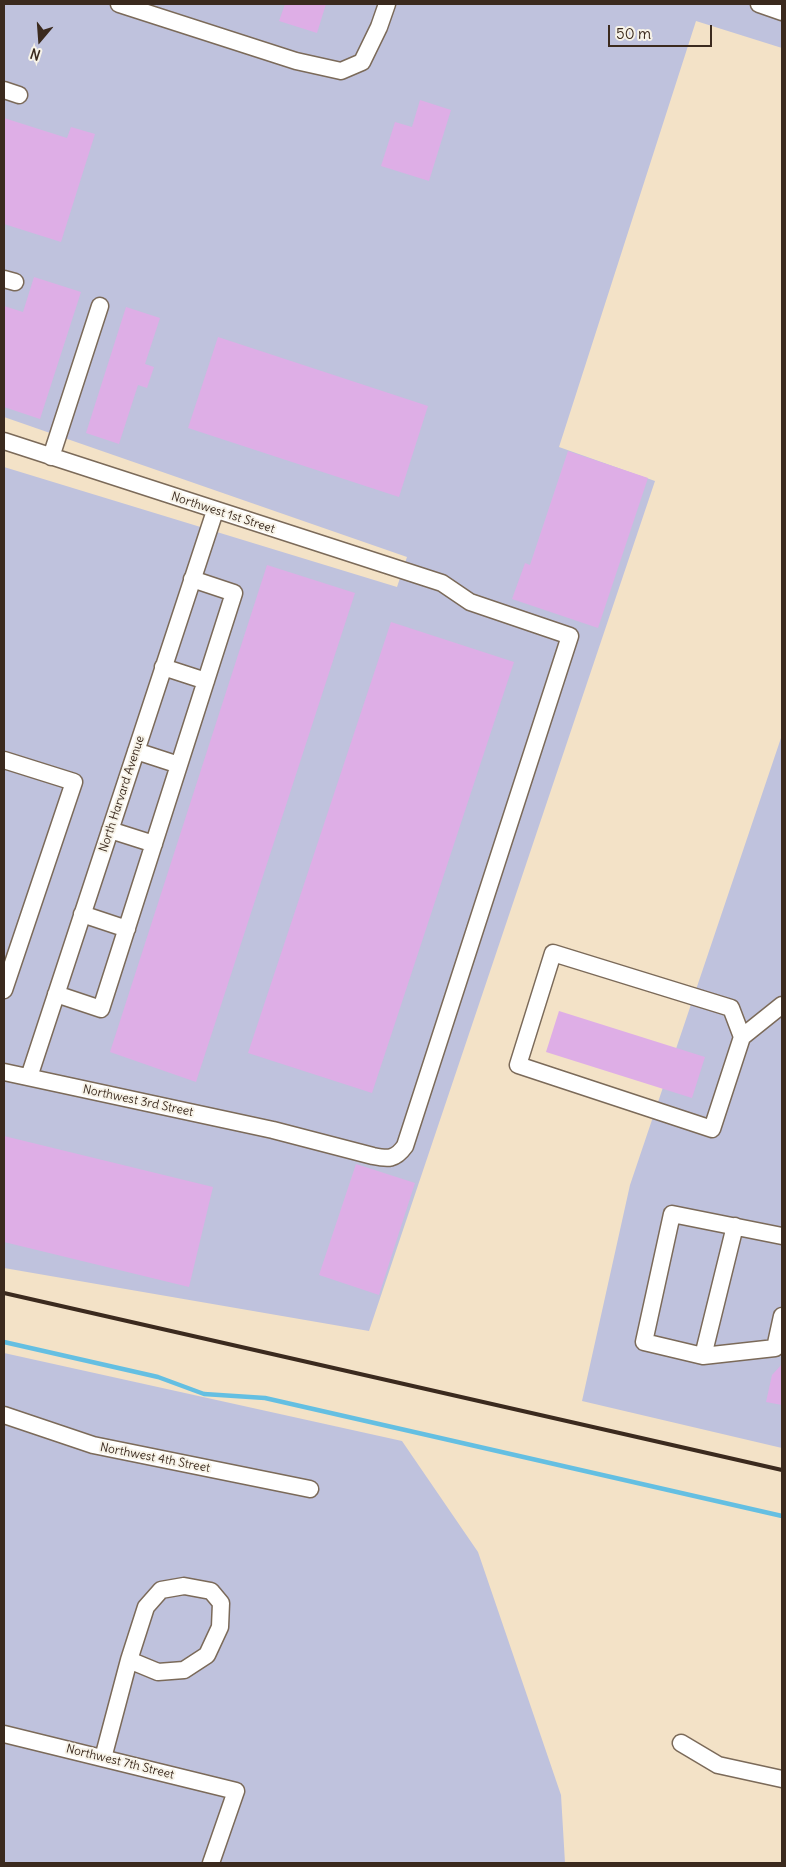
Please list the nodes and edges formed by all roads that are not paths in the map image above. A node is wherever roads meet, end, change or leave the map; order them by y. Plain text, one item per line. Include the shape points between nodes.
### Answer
1 (119, 4) edge
2 (387, 4) edge
3 (759, 4) edge
4 (782, 12) edge
5 (100, 306) dead end
6 (4, 441) edge
7 (51, 457) junction
8 (215, 511) junction
9 (192, 579) junction
10 (164, 667) junction
11 (206, 681) junction
12 (136, 751) junction
13 (4, 760) edge
14 (179, 765) junction
15 (110, 830) junction
16 (154, 844) junction
17 (82, 914) junction
18 (127, 929) junction
19 (4, 990) edge
20 (56, 994) junction
21 (782, 1005) edge
22 (742, 1037) junction
23 (4, 1072) edge
24 (28, 1077) junction
25 (273, 1130) joint
26 (734, 1226) junction
27 (782, 1236) edge
28 (782, 1316) edge
29 (703, 1356) junction
30 (4, 1415) edge
31 (310, 1489) dead end
32 (129, 1660) junction
33 (4, 1734) edge
34 (681, 1743) dead end
35 (104, 1758) junction
36 (782, 1779) edge
37 (211, 1863) edge

1 - 2 street via 296,61 342,71 362,62
3 - 4 street
5 - 7 street
6 - 7 street, Northwest 1st Street
7 - 8 street, Northwest 1st Street
8 - 9 street, North Harvard Avenue
8 - 25 street, Northwest 1st Street via 442,583 470,602 570,636 405,1146 398,1156 389,1159
9 - 10 street, North Harvard Avenue
9 - 11 street via 234,593
10 - 11 street
10 - 12 street, North Harvard Avenue
11 - 14 street
12 - 14 street
12 - 15 street, North Harvard Avenue
13 - 19 street via 74,782
14 - 16 street
15 - 16 street
15 - 17 street, North Harvard Avenue
16 - 18 street
17 - 18 street
17 - 20 street, North Harvard Avenue
18 - 20 street via 101,1009
20 - 24 street, North Harvard Avenue
21 - 22 street
22 - 22 street via 712,1129 518,1065 553,953 731,1008
23 - 24 street, Northwest 3rd Street
24 - 25 street, Northwest 3rd Street
26 - 27 street
26 - 29 street
26 - 29 street via 672,1214 644,1342
28 - 29 street via 775,1348
30 - 31 street, Northwest 4th Street via 93,1445
32 - 32 street via 146,1607 161,1590 184,1586 211,1591 221,1603 220,1627 207,1655 184,1670 158,1672
32 - 35 street
33 - 35 street, Northwest 7th Street
34 - 36 street via 718,1765
35 - 37 street, Northwest 7th Street via 236,1791

